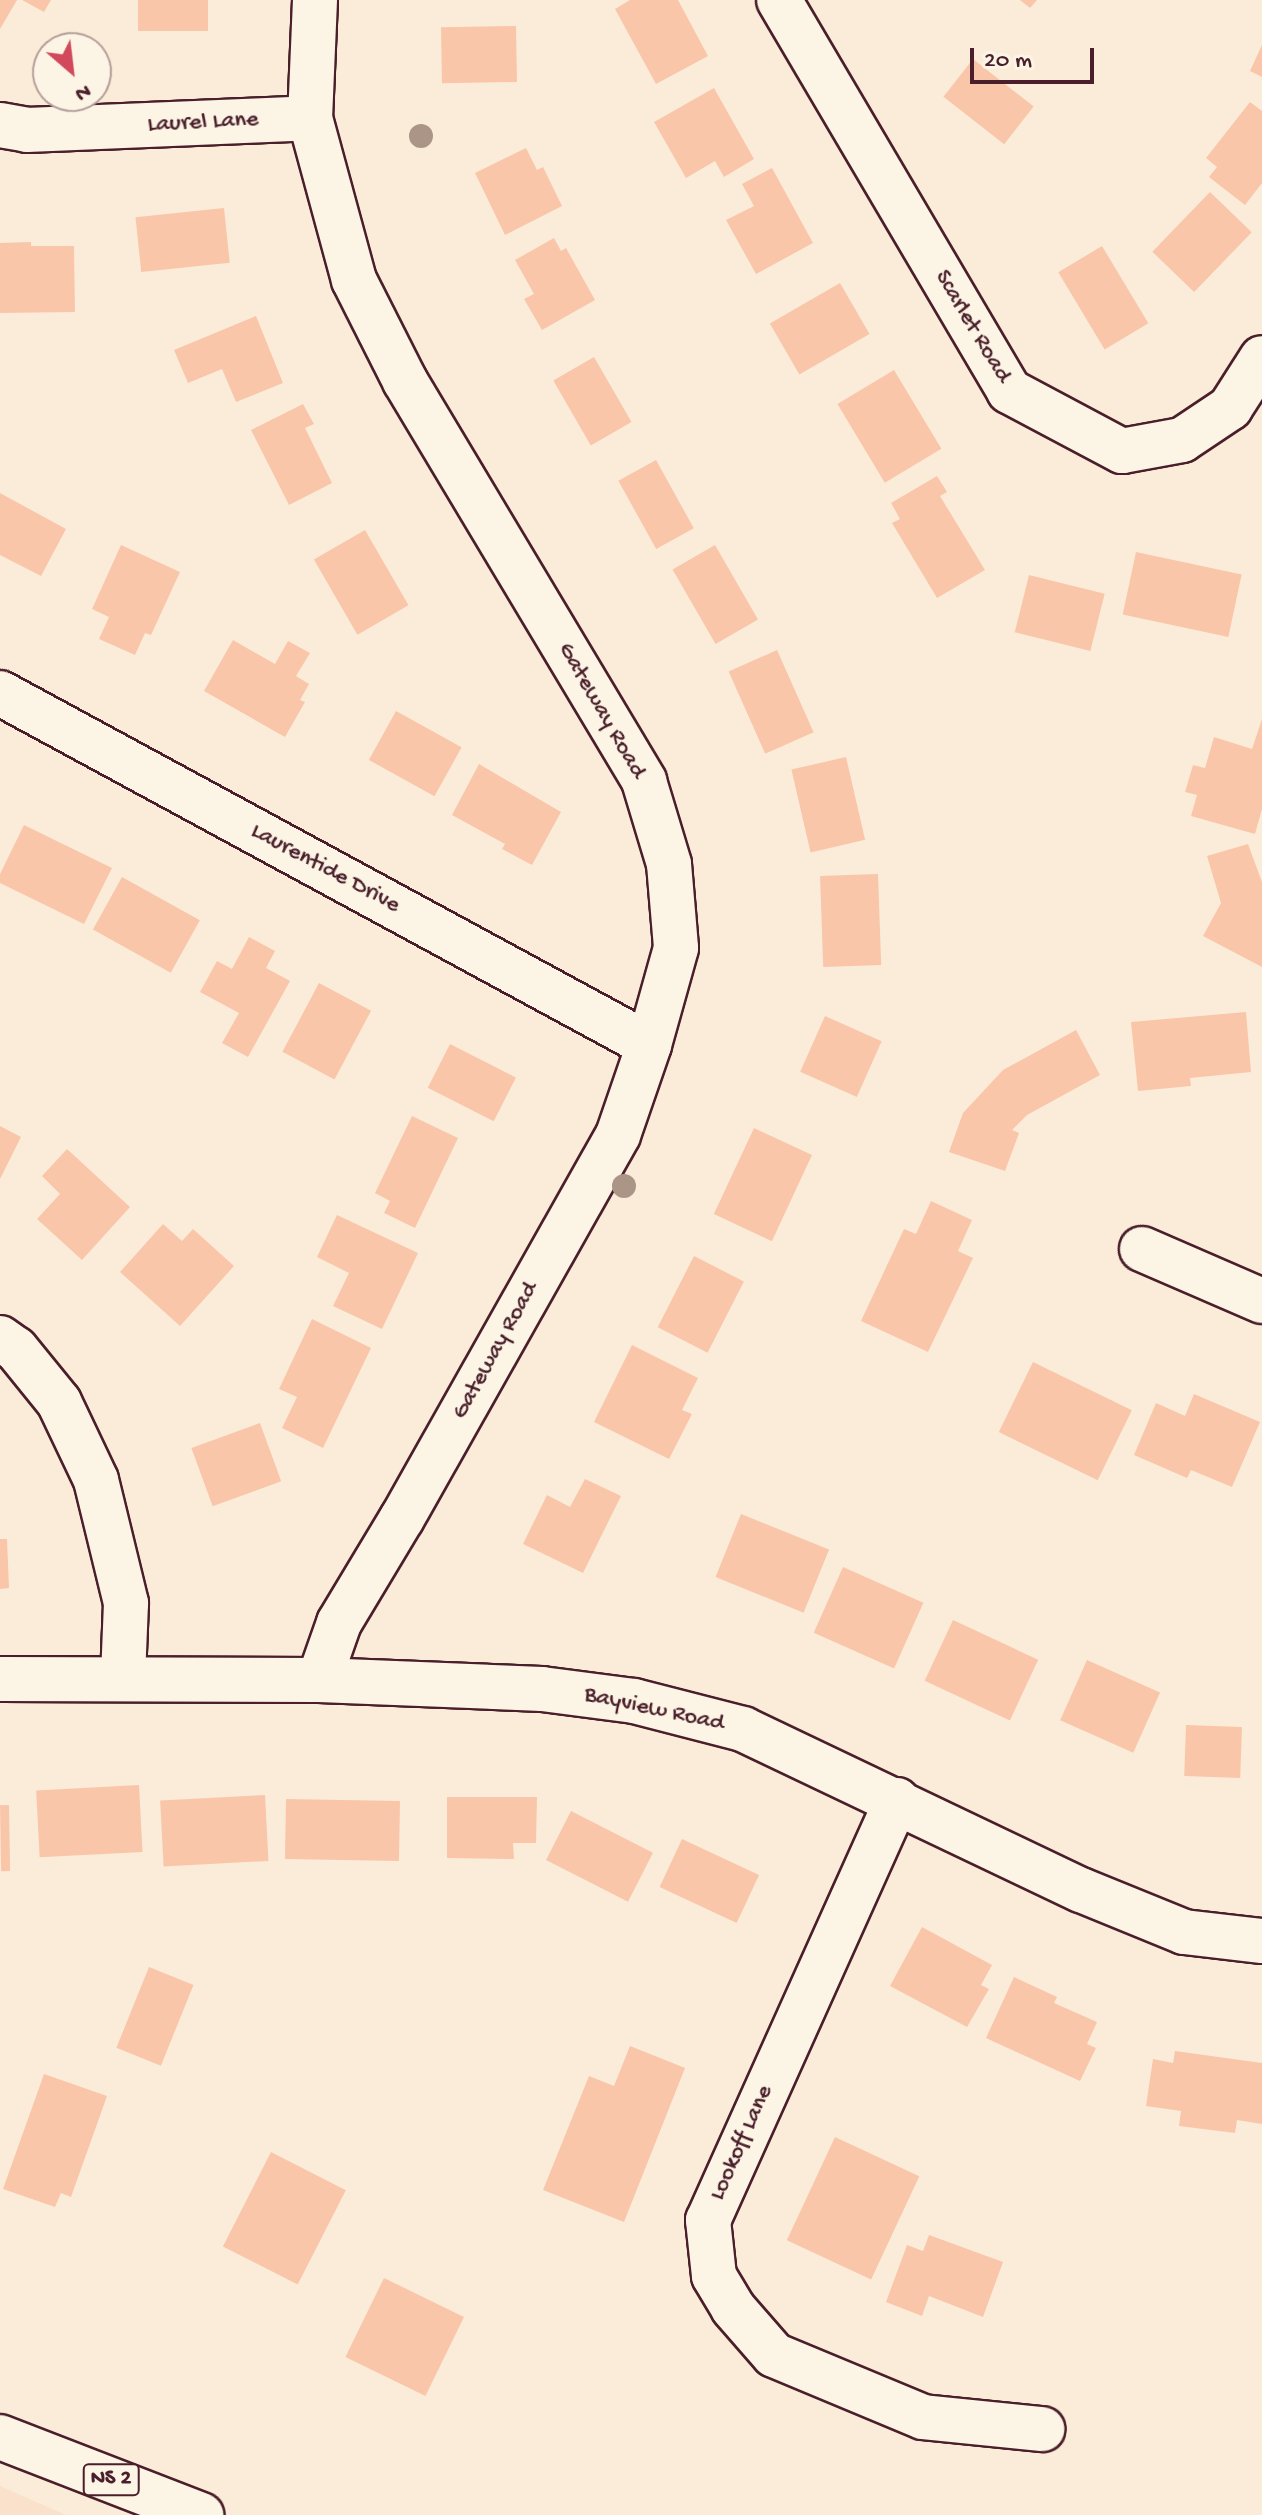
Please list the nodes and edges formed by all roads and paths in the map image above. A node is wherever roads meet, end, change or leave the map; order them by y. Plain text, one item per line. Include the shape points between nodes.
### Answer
1 (315, 0) edge
2 (800, 10) edge
3 (310, 118) junction
4 (0, 125) edge
5 (1262, 358) edge
6 (0, 693) edge
7 (649, 1045) junction
8 (1142, 1249) dead end
9 (1262, 1301) edge
10 (0, 1338) edge
11 (0, 1679) edge
12 (123, 1679) junction
13 (319, 1680) junction
14 (897, 1800) junction
15 (1262, 1941) edge
16 (1042, 2429) dead end
17 (0, 2437) edge
18 (201, 2515) edge

1 - 3 street, Gateway Road
2 - 5 street, Scarlet Road via 1009,391 1122,451 1182,440 1230,408
3 - 4 street, Laurel Lane via 27,130
3 - 7 street, Gateway Road via 354,280 405,381 644,781 669,864 676,948
6 - 7 street, Laurentide Drive
7 - 13 street, Gateway Road via 618,1135 339,1623
8 - 9 street
10 - 12 street via 16,1349 59,1402 96,1480 126,1603
11 - 12 street, Bayview Road
12 - 13 street, Bayview Road
13 - 14 street, Bayview Road via 542,1689 634,1701 743,1729
14 - 15 street, Bayview Road via 1081,1890 1184,1932
14 - 16 street, Lookoff Lane via 708,2220 714,2276 733,2308 774,2355 923,2417
17 - 18 street, NS 2

